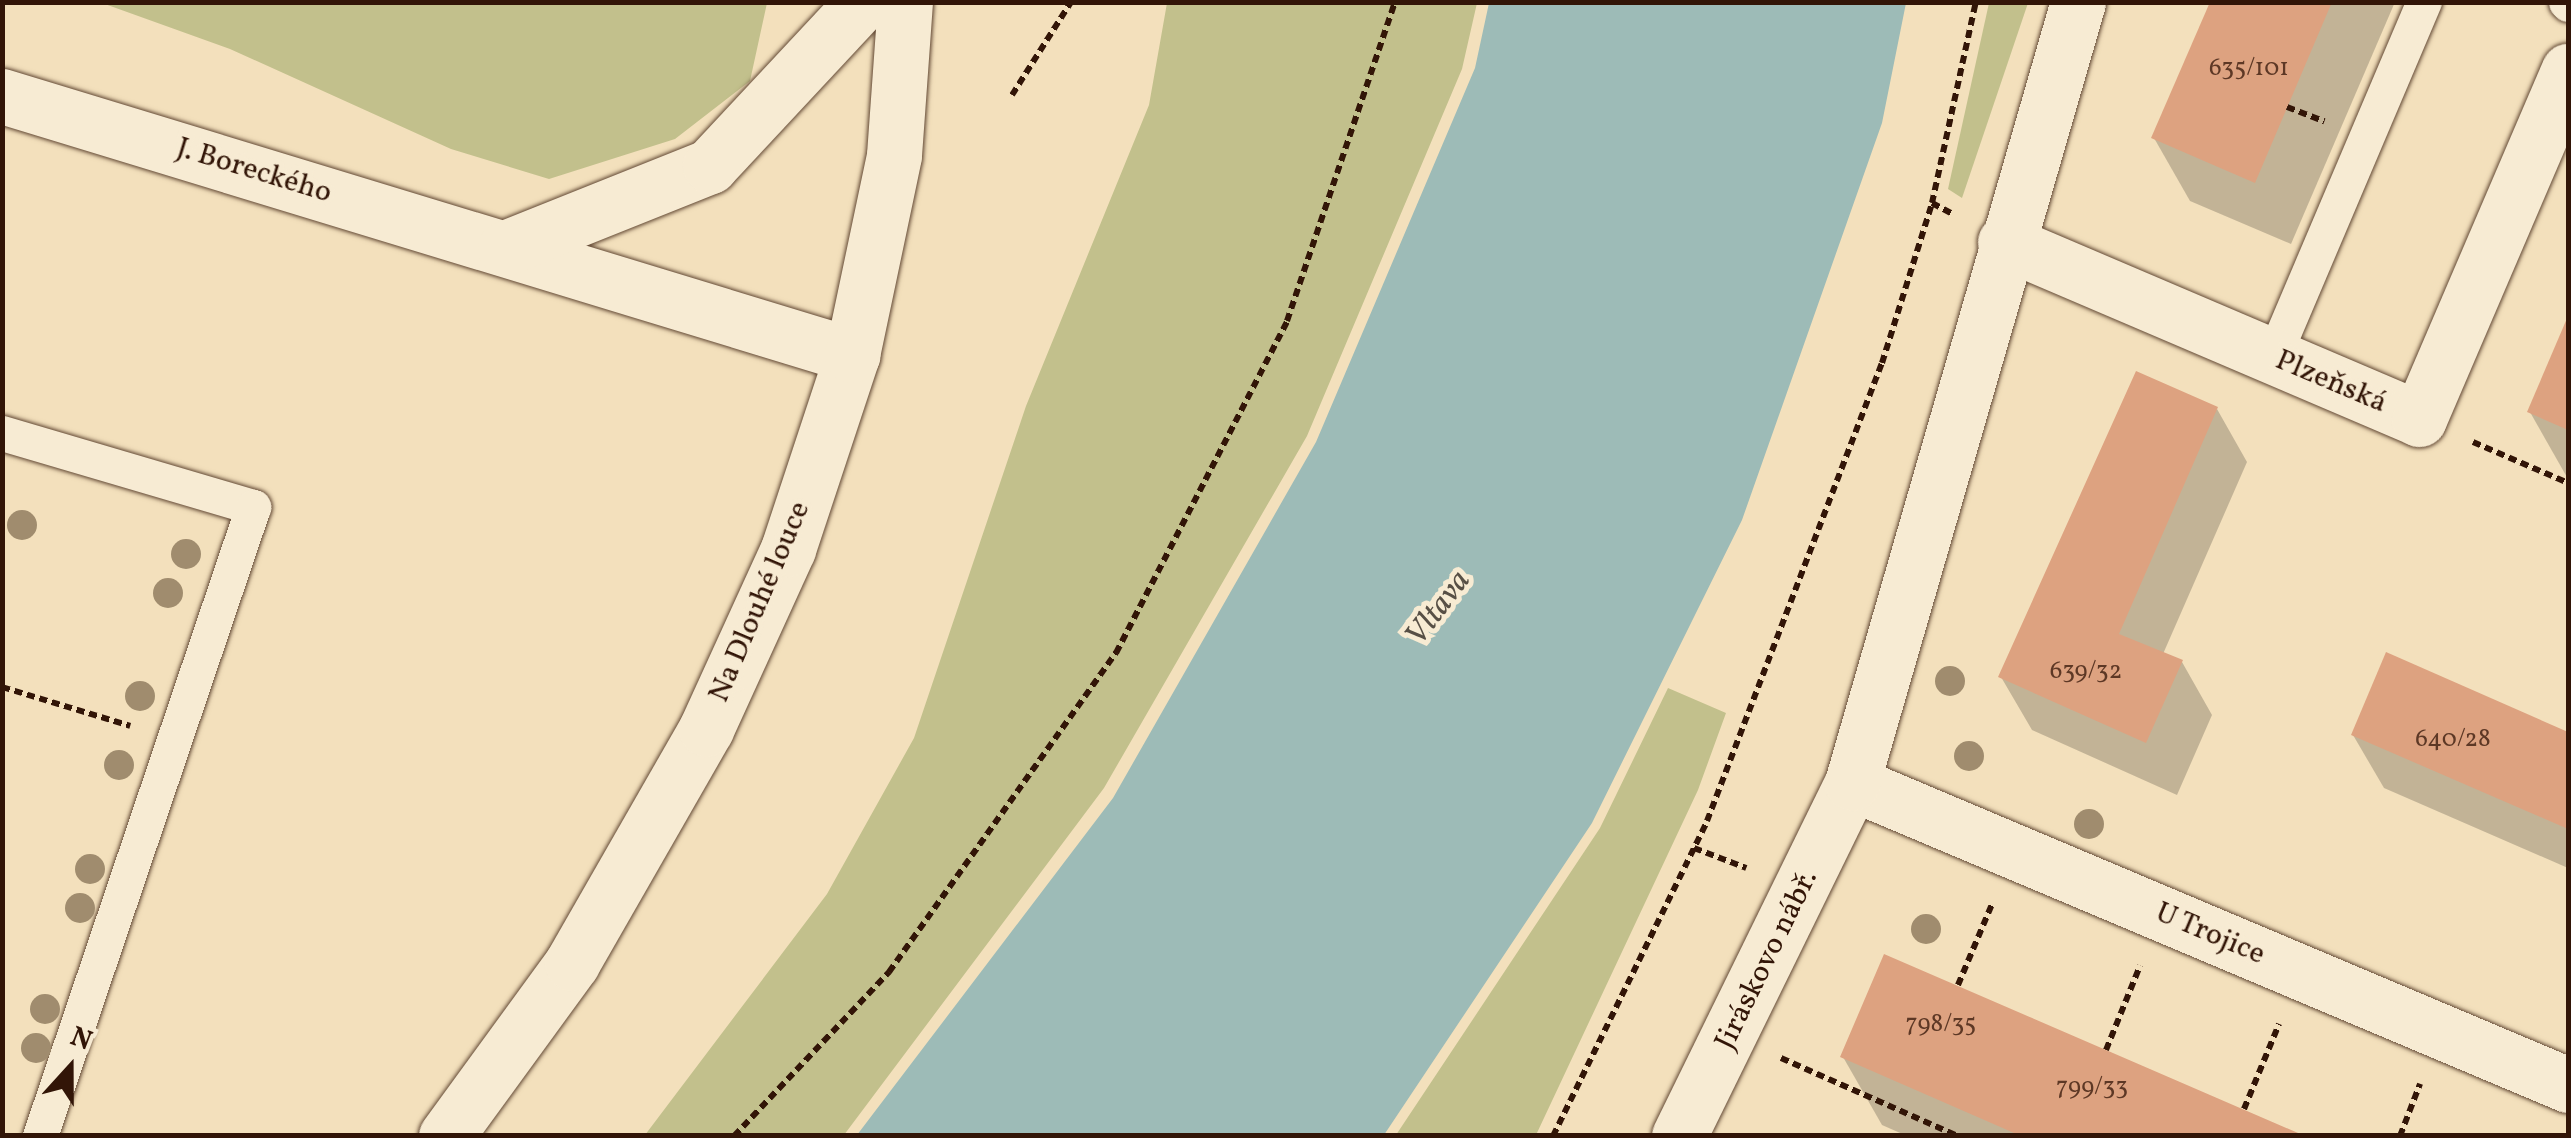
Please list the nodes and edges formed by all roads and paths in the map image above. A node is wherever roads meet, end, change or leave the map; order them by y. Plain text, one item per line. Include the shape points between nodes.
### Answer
1 (863, 2) edge
2 (905, 2) edge
3 (1071, 2) edge
4 (1396, 2) edge
5 (1976, 2) edge
6 (2078, 2) edge
7 (2424, 2) edge
8 (2568, 70) edge
9 (1012, 95) dead end
10 (2, 96) edge
11 (2006, 242) junction
12 (504, 248) junction
13 (852, 355) junction
14 (2273, 356) junction
15 (2419, 419) junction
16 (2, 432) edge
17 (2568, 484) edge
18 (2, 687) edge
19 (174, 740) junction
20 (1852, 783) junction
21 (1694, 848) junction
22 (1766, 875) dead end
23 (1975, 946) dead end
24 (1958, 985) dead end
25 (2122, 1008) dead end
26 (1730, 1036) junction
27 (2106, 1050) dead end
28 (2261, 1068) dead end
29 (2568, 1085) edge
30 (2244, 1109) dead end
31 (40, 1136) edge
32 (446, 1136) edge
33 (734, 1136) edge
34 (1553, 1136) edge
35 (1680, 1136) edge
36 (1958, 1136) edge

1 - 12 street via 710,166
2 - 13 street, Na Dlouhé louce via 894,155
3 - 9 path
4 - 33 path via 1287,321 1116,653 889,972
5 - 21 path via 1932,202 1882,363
6 - 11 street
7 - 14 lane
8 - 15 street, Plzeňská
10 - 12 street, J. Boreckého
11 - 14 street, Plzeňská
11 - 20 street
12 - 13 street, J. Boreckého
13 - 32 street, Na Dlouhé louce via 788,549 706,729 572,963
14 - 15 street, Plzeňská
15 - 17 path
16 - 19 lane via 253,507
18 - 19 path
19 - 31 lane
20 - 26 street, Jiráskovo nábř.
20 - 29 street, U Trojice
21 - 22 path
21 - 34 path
23 - 24 path
25 - 27 path
26 - 35 street, Jiráskovo nábř.
26 - 36 path
28 - 30 path

